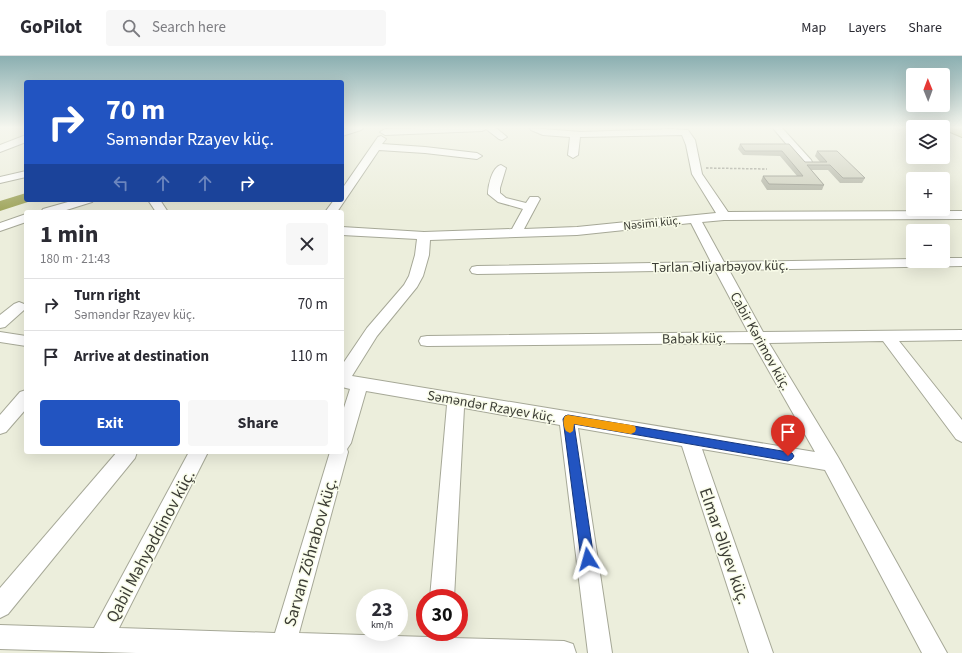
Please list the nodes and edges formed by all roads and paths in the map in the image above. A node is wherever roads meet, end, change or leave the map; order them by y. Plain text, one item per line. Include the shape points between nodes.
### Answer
1 (370, 156) edge
2 (693, 156) edge
3 (802, 156) edge
4 (807, 162) edge
5 (501, 168) dead end
6 (694, 168) junction
7 (767, 168) dead end
8 (24, 174) edge
9 (0, 180) edge
10 (344, 194) edge
11 (81, 202) edge
12 (54, 210) edge
13 (962, 215) edge
14 (724, 216) junction
15 (694, 218) junction
16 (24, 219) edge
17 (0, 226) edge
18 (344, 231) edge
19 (516, 233) junction
20 (424, 236) junction
21 (962, 262) edge
22 (719, 266) junction
23 (477, 270) dead end
24 (19, 307) dead end
25 (0, 323) edge
26 (962, 335) edge
27 (887, 336) junction
28 (0, 337) edge
29 (758, 337) junction
30 (24, 341) edge
31 (426, 341) dead end
32 (344, 376) edge
33 (344, 380) edge
34 (360, 384) junction
35 (24, 399) edge
36 (456, 400) junction
37 (568, 419) junction
38 (0, 427) edge
39 (962, 434) edge
40 (344, 436) edge
41 (689, 439) junction
42 (126, 454) edge
43 (198, 454) edge
44 (339, 454) edge
45 (831, 463) junction
46 (443, 589) edge
47 (0, 606) edge
48 (0, 638) edge
49 (100, 640) junction
50 (439, 645) edge
51 (128, 647) edge
52 (282, 649) edge
53 (564, 653) edge
54 (600, 653) edge
55 (762, 653) edge
56 (935, 653) edge

1 - 10 street
2 - 6 street
3 - 4 street
5 - 19 street via 494,194 502,200 532,203
6 - 7 path
6 - 14 street
8 - 9 street
11 - 12 street
13 - 14 street, Nəsimi küç.
14 - 15 street, Nəsimi küç.
15 - 19 street, Nəsimi küç. via 577,231
15 - 22 street, Cabir Kərimov küç.
16 - 17 street
18 - 20 street, Nəsimi küç.
19 - 20 street, Nəsimi küç.
20 - 32 street via 422,255 410,287 372,332
21 - 22 street, Tərlan Əliyarbəyov küç.
22 - 23 street, Tərlan Əliyarbəyov küç.
22 - 29 street, Cabir Kərimov küç.
24 - 25 street
26 - 27 street, Babək küç.
27 - 29 street, Babək küç.
27 - 39 street
28 - 30 street
29 - 31 street, Babək küç.
29 - 45 street, Cabir Kərimov küç.
33 - 34 street, Səməndər Rzayev küç.
34 - 36 street, Səməndər Rzayev küç.
34 - 40 street
35 - 38 street
36 - 37 street, Səməndər Rzayev küç.
36 - 46 street
37 - 41 street, Səməndər Rzayev küç.
37 - 54 street
41 - 45 street, Səməndər Rzayev küç.
41 - 55 street, Elmar Əliyev küç.
42 - 47 street
43 - 49 street, Qabil Məhyəddinov küç.
44 - 52 street, Sarvan Zöhrabov küç.
45 - 56 street, Cabir Kərimov küç.
48 - 49 street
49 - 51 street
50 - 52 street
50 - 53 street
51 - 52 street

